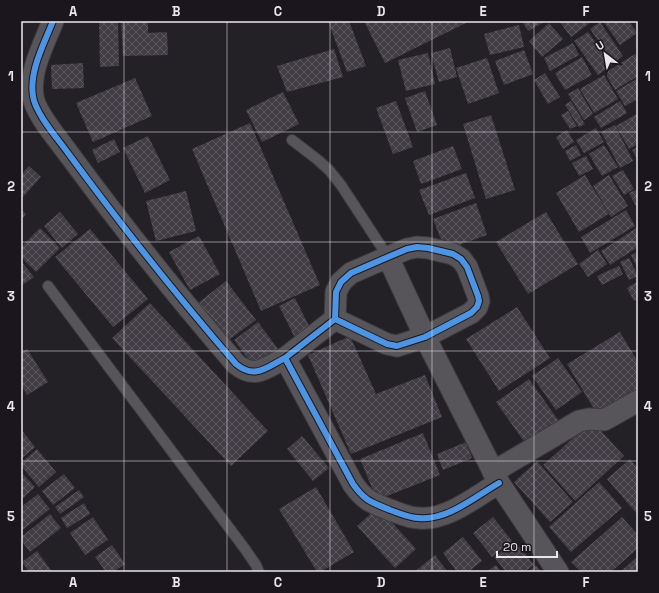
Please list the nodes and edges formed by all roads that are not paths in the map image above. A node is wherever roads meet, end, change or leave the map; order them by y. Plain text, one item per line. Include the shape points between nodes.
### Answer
1 (53, 21) edge
2 (292, 140) dead end
3 (388, 257) junction
4 (48, 286) dead end
5 (335, 319) junction
6 (425, 337) junction
7 (285, 358) junction
8 (638, 400) edge
9 (496, 477) junction
10 (259, 572) edge
11 (558, 572) edge

1 - 7 street via 36,67 32,86 33,98 41,115 181,299 236,364 242,369 257,372
2 - 3 lane via 329,170
3 - 5 street via 351,273 341,282 336,292
3 - 6 street
3 - 6 street via 407,249 428,248 453,254 467,267 478,296 477,307 471,313
4 - 10 lane
5 - 6 street via 392,345
5 - 7 street
6 - 9 street
7 - 9 street via 353,484 368,501 419,518 439,517
8 - 9 street via 604,420 589,419 579,422
9 - 11 street

